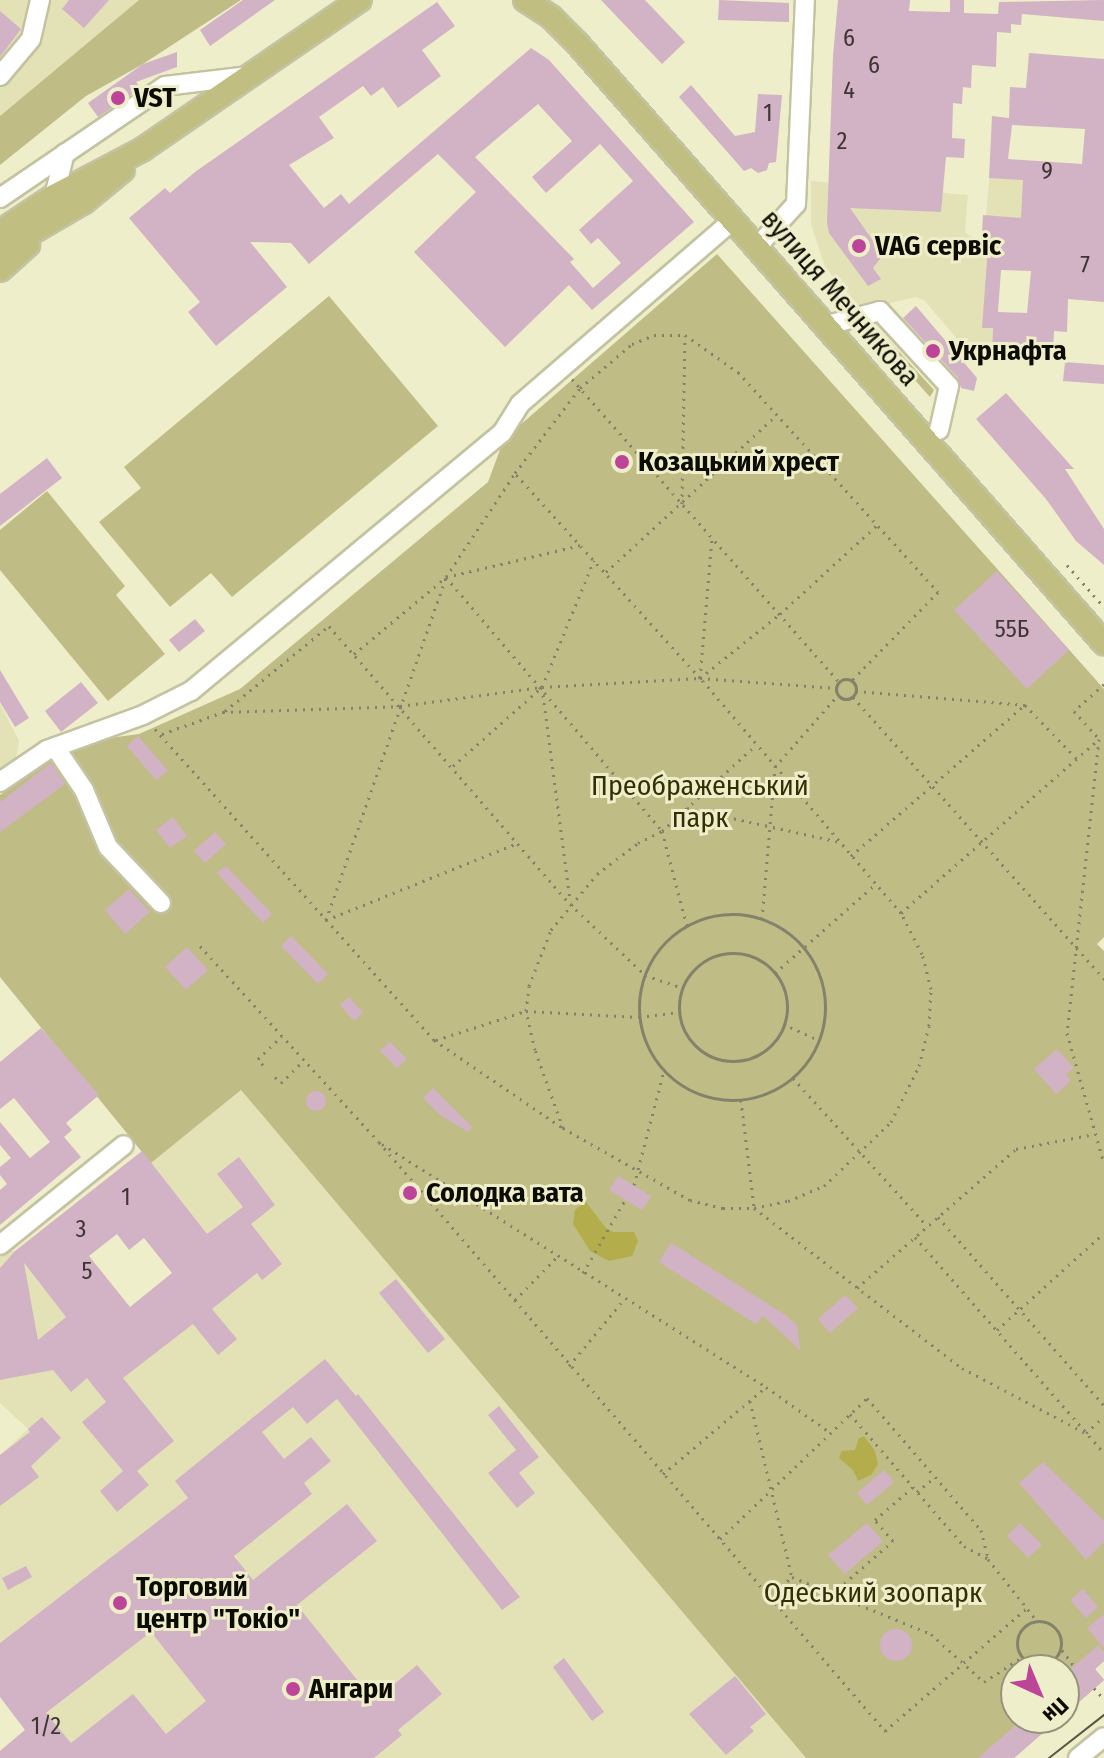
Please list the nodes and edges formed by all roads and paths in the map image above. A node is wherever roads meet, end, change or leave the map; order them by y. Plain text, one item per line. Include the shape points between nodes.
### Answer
1 (40, 0) edge
2 (360, 0) edge
3 (525, 0) edge
4 (805, 0) edge
5 (0, 76) edge
6 (249, 76) junction
7 (143, 149) junction
8 (65, 153) junction
9 (91, 177) junction
10 (54, 196) junction
11 (0, 198) edge
12 (733, 220) junction
13 (41, 229) junction
14 (0, 232) edge
15 (757, 247) junction
16 (0, 251) edge
17 (0, 270) edge
18 (824, 326) junction
19 (685, 335) junction
20 (562, 368) junction
21 (580, 388) junction
22 (777, 415) junction
23 (939, 430) dead end
24 (515, 473) junction
25 (682, 504) junction
26 (877, 525) junction
27 (712, 538) junction
28 (581, 545) junction
29 (594, 560) junction
30 (1067, 565) dead end
31 (605, 573) junction
32 (446, 577) junction
33 (1104, 607) edge
34 (780, 614) junction
35 (1104, 643) edge
36 (354, 654) junction
37 (700, 678) junction
38 (851, 681) junction
39 (839, 682) junction
40 (1104, 684) edge
41 (542, 687) junction
42 (837, 688) junction
43 (856, 691) junction
44 (838, 695) junction
45 (853, 697) junction
46 (1025, 705) junction
47 (400, 706) junction
48 (223, 712) junction
49 (143, 715) junction
50 (161, 735) junction
51 (1099, 739) junction
52 (756, 745) junction
53 (55, 747) junction
54 (1077, 759) junction
55 (453, 767) junction
56 (775, 767) junction
57 (0, 782) edge
58 (932, 786) junction
59 (687, 808) junction
60 (770, 826) junction
61 (662, 831) junction
62 (840, 842) junction
63 (982, 842) junction
64 (518, 843) junction
65 (851, 856) junction
66 (876, 884) junction
67 (161, 903) dead end
68 (570, 904) junction
69 (901, 913) junction
70 (762, 919) junction
71 (326, 920) junction
72 (687, 926) junction
73 (200, 946) dead end
74 (1074, 946) junction
75 (804, 947) junction
76 (775, 973) junction
77 (645, 975) junction
78 (1104, 979) edge
79 (682, 988) junction
80 (526, 1011) junction
81 (679, 1012) junction
82 (639, 1017) junction
83 (783, 1024) junction
84 (282, 1036) junction
85 (434, 1040) junction
86 (819, 1040) junction
87 (304, 1060) junction
88 (263, 1065) dead end
89 (664, 1071) junction
90 (275, 1077) dead end
91 (793, 1078) junction
92 (741, 1100) junction
93 (563, 1128) junction
94 (1095, 1134) junction
95 (379, 1142) junction
96 (124, 1145) dead end
97 (862, 1153) junction
98 (1104, 1164) edge
99 (638, 1173) junction
100 (634, 1185) dead end
101 (625, 1200) dead end
102 (754, 1208) junction
103 (938, 1217) junction
104 (927, 1226) junction
105 (1104, 1233) edge
106 (915, 1237) junction
107 (0, 1245) edge
108 (557, 1257) junction
109 (583, 1273) junction
110 (857, 1288) junction
111 (625, 1297) junction
112 (514, 1301) junction
113 (1020, 1310) junction
114 (997, 1331) junction
115 (569, 1366) junction
116 (766, 1387) junction
117 (750, 1401) junction
118 (1104, 1405) edge
119 (850, 1414) junction
120 (1104, 1417) edge
121 (831, 1433) junction
122 (1086, 1433) junction
123 (1104, 1453) edge
124 (663, 1474) junction
125 (935, 1477) junction
126 (913, 1487) junction
127 (771, 1490) junction
128 (917, 1492) junction
129 (719, 1540) junction
130 (988, 1559) junction
131 (792, 1577) junction
132 (832, 1594) junction
133 (769, 1597) junction
134 (1027, 1608) junction
135 (1037, 1621) junction
136 (1060, 1649) junction
137 (1021, 1654) edge
138 (1057, 1654) edge
139 (1064, 1654) edge
140 (963, 1663) junction
141 (1000, 1671) edge
142 (1094, 1688) dead end
143 (1102, 1697) dead end
144 (1104, 1737) edge
145 (1104, 1750) edge
146 (1078, 1758) edge
147 (1094, 1758) edge

1 - 5 street via 31,39
2 - 6 main road
3 - 12 main road, вулиця Мечникова via 577,43
4 - 15 street via 796,204
6 - 7 main road
6 - 8 street via 165,86
7 - 9 main road
7 - 13 main road via 99,190
8 - 10 street
8 - 11 street
9 - 10 main road
9 - 13 main road
10 - 14 main road
12 - 15 main road, вулиця Мечникова
12 - 20 street
13 - 16 main road
13 - 17 main road
15 - 18 main road, вулиця Мечникова
18 - 23 street via 880,311 949,386
18 - 35 main road, вулиця Мечникова
19 - 21 path via 654,335 632,344
19 - 22 path via 738,372
19 - 25 path
20 - 21 path
20 - 49 street via 520,404 502,433 347,562 191,691
21 - 24 path
21 - 25 path
22 - 25 path
22 - 26 path
24 - 28 path
24 - 32 path
25 - 27 path
25 - 31 path
26 - 34 path
26 - 38 path via 938,592
27 - 34 path
27 - 37 path
28 - 29 path
28 - 32 path
29 - 31 path
29 - 41 path
30 - 33 path
31 - 37 path
32 - 36 path
32 - 41 path
32 - 47 path
34 - 37 path
34 - 39 path
36 - 47 path
36 - 48 path via 329,626
37 - 41 path
37 - 42 path
37 - 52 path
38 - 39 path
38 - 43 path
39 - 42 path
40 - 51 path via 1074,711
41 - 47 path
41 - 55 path
41 - 61 path
41 - 68 path
42 - 44 path
43 - 45 path
43 - 46 path
44 - 45 path
44 - 56 path
45 - 58 path
46 - 54 path
46 - 58 path
47 - 48 path
47 - 55 path
47 - 71 path
48 - 50 path
49 - 50 path
49 - 53 street
50 - 71 path
51 - 54 path
51 - 74 path
52 - 56 path
52 - 59 path
53 - 57 street
53 - 67 street via 84,790 108,847
54 - 63 path
55 - 64 path
56 - 60 path
56 - 62 path
58 - 63 path
58 - 65 path
59 - 60 path
59 - 61 path
60 - 62 path
60 - 70 path
61 - 68 path via 615,859
61 - 72 path
62 - 65 path
63 - 69 path
63 - 74 path
64 - 68 path
64 - 71 path
65 - 66 path
66 - 69 path
66 - 75 path
68 - 77 path
68 - 80 path via 539,956
69 - 97 path via 922,954 931,989 929,1026 907,1094 891,1122
70 - 72 path via 736,914
70 - 75 path
71 - 85 path
72 - 77 path via 655,955
73 - 84 path
74 - 78 path
74 - 94 path via 1067,1033
75 - 76 path
75 - 86 path via 818,970 824,995
76 - 79 path via 755,958 731,952 700,963
76 - 83 path via 787,1002
77 - 79 path
77 - 82 path
79 - 81 path
80 - 82 path
80 - 85 path
80 - 93 path
81 - 82 path
81 - 83 path via 688,1038 699,1050 728,1061 758,1055
82 - 89 path via 652,1055
83 - 86 path
84 - 87 path
84 - 88 path via 258,1059
85 - 93 path
86 - 91 path
87 - 90 path via 281,1083
87 - 95 path
89 - 92 path via 713,1099
89 - 99 path
91 - 92 path via 768,1093
91 - 97 path
92 - 102 path
93 - 99 path
94 - 98 path
94 - 103 path via 1016,1149
95 - 108 path
95 - 112 path
96 - 107 street
97 - 102 path via 824,1186
97 - 104 path
99 - 100 path
99 - 102 path via 690,1200
101 - 109 path
102 - 110 path
103 - 104 path
103 - 113 path
104 - 106 path
105 - 113 path
106 - 110 path
106 - 114 path
108 - 109 path
108 - 112 path
109 - 111 path
110 - 122 path via 962,1368
111 - 115 path
111 - 116 path
112 - 115 path
113 - 114 path
113 - 118 path
114 - 122 path
115 - 124 path
116 - 117 path
116 - 121 path
117 - 124 path
117 - 127 path
119 - 121 path
119 - 125 path via 867,1398
119 - 126 path
120 - 122 path
121 - 127 path
122 - 123 path
124 - 129 path
125 - 128 path
125 - 130 path via 981,1530
126 - 128 path
126 - 132 path via 875,1520 893,1541
127 - 129 path
127 - 131 path
128 - 130 path via 964,1546
129 - 133 path
130 - 134 path
131 - 132 path
131 - 133 path
132 - 140 path via 931,1634
133 - 140 path via 885,1731
134 - 135 path
134 - 140 path
135 - 136 path via 1054,1626
135 - 137 path via 1019,1635
136 - 138 path
136 - 139 path
140 - 141 path via 984,1682
142 - 143 path
144 - 146 street
145 - 147 street

